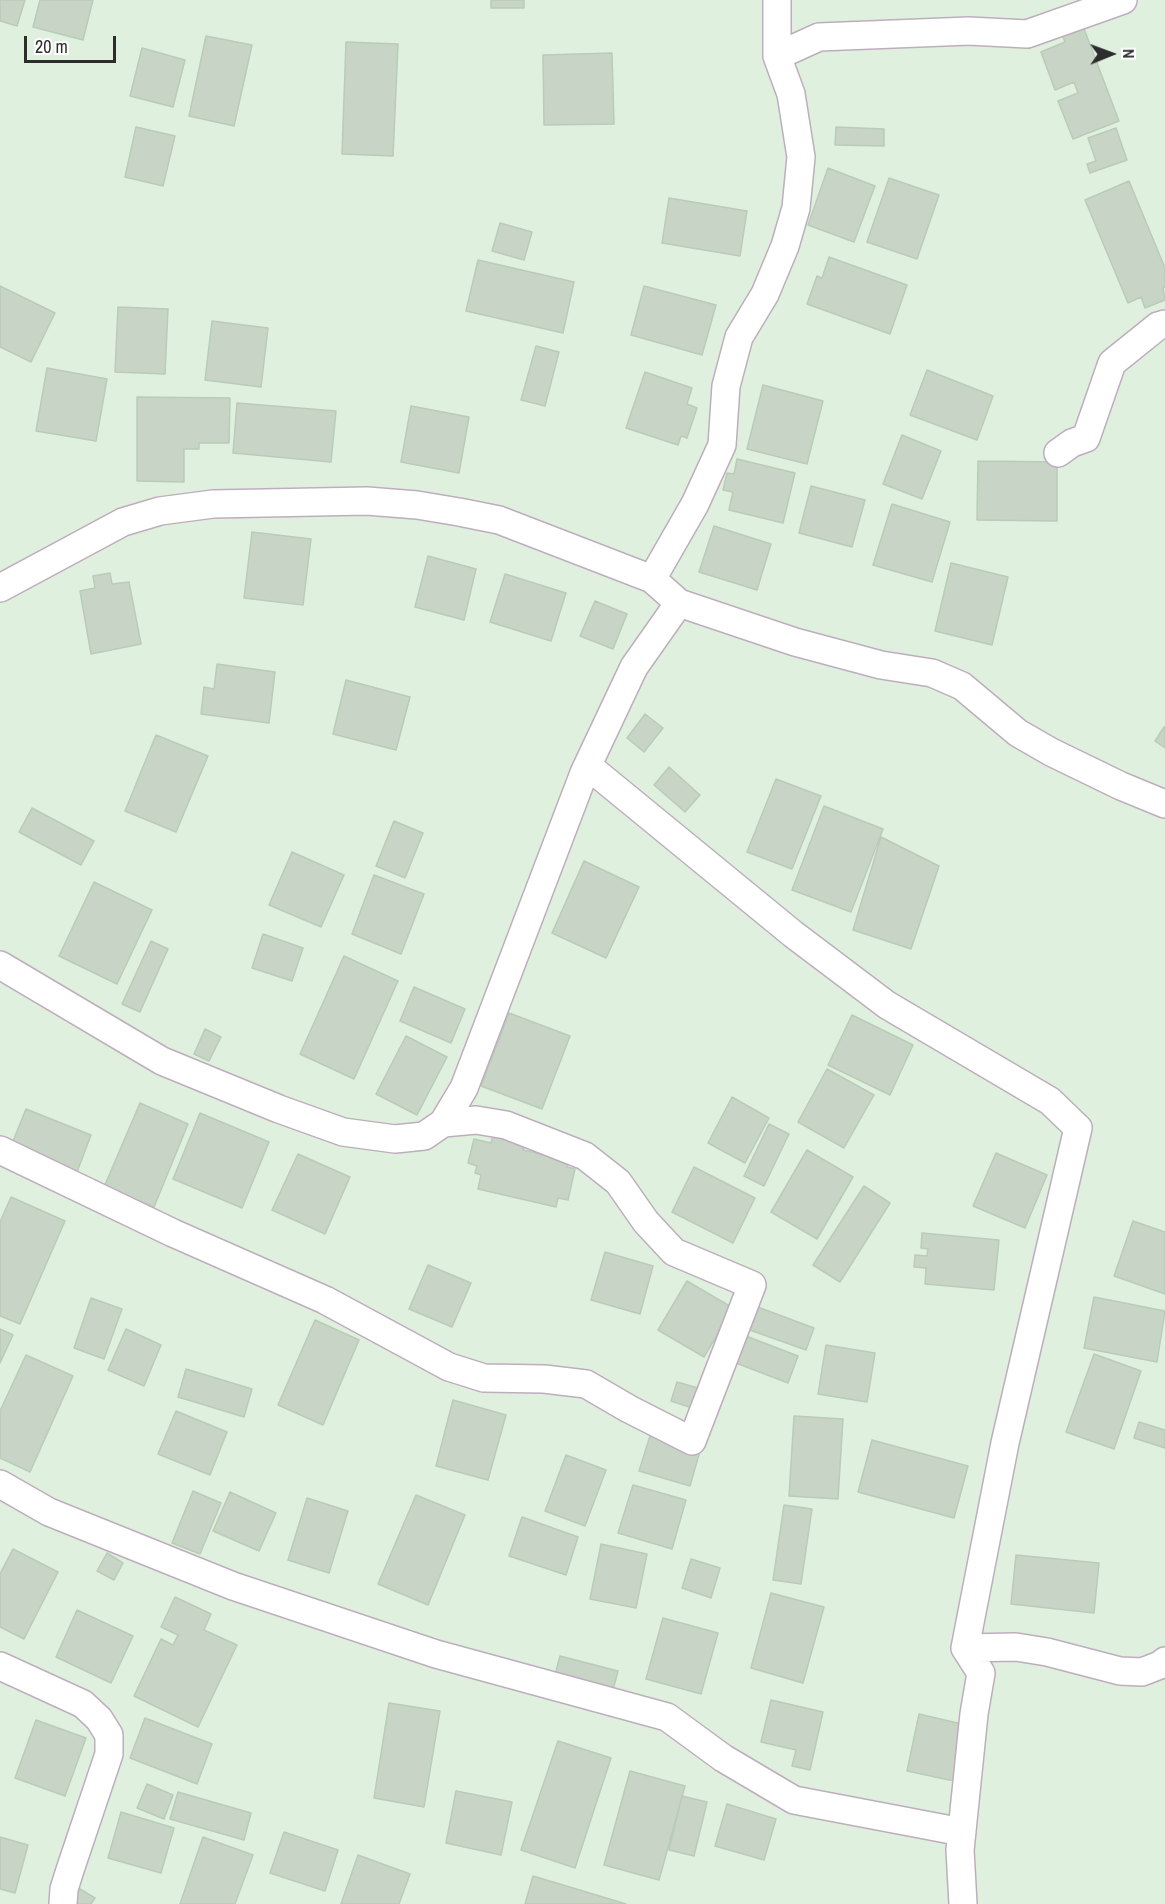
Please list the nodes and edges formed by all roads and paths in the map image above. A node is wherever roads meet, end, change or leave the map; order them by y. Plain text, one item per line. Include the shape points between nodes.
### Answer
1 (777, 0) edge
2 (1123, 0) edge
3 (777, 56) junction
4 (1165, 324) edge
5 (1058, 453) dead end
6 (652, 579) junction
7 (0, 588) edge
8 (679, 603) junction
9 (588, 766) junction
10 (1165, 804) edge
11 (0, 965) edge
12 (443, 1124) junction
13 (0, 1150) edge
14 (0, 1484) edge
15 (965, 1648) junction
16 (1165, 1661) edge
17 (0, 1666) edge
18 (962, 1832) junction
19 (63, 1904) edge
20 (963, 1904) edge

1 - 3 street
2 - 3 street via 1027,34 969,31 819,37
3 - 6 street via 791,94 801,158 796,208 765,294 739,337 726,386 722,445 695,504
4 - 5 street via 1112,363 1086,438
6 - 7 street via 499,520 417,505 368,501 213,504 160,511 123,522
6 - 8 street
8 - 9 street via 634,667
8 - 10 street via 795,642 881,665 932,673 962,686 1018,733 1051,752
9 - 12 street via 464,1088
9 - 15 street via 793,934 887,1005 1050,1101 1078,1128 1005,1443
11 - 12 street via 162,1061 343,1132 395,1139 424,1136
12 - 13 street via 476,1120 506,1125 585,1156 618,1182 646,1222 674,1252 752,1285 692,1441 586,1384 484,1378 448,1367 326,1300 173,1233
14 - 18 street via 49,1512 233,1586 436,1654 667,1717 723,1758 794,1800
15 - 16 street via 1047,1652 1120,1671 1142,1672
15 - 18 street via 981,1673
17 - 19 street via 83,1704 109,1735 109,1754 64,1889
18 - 20 street

